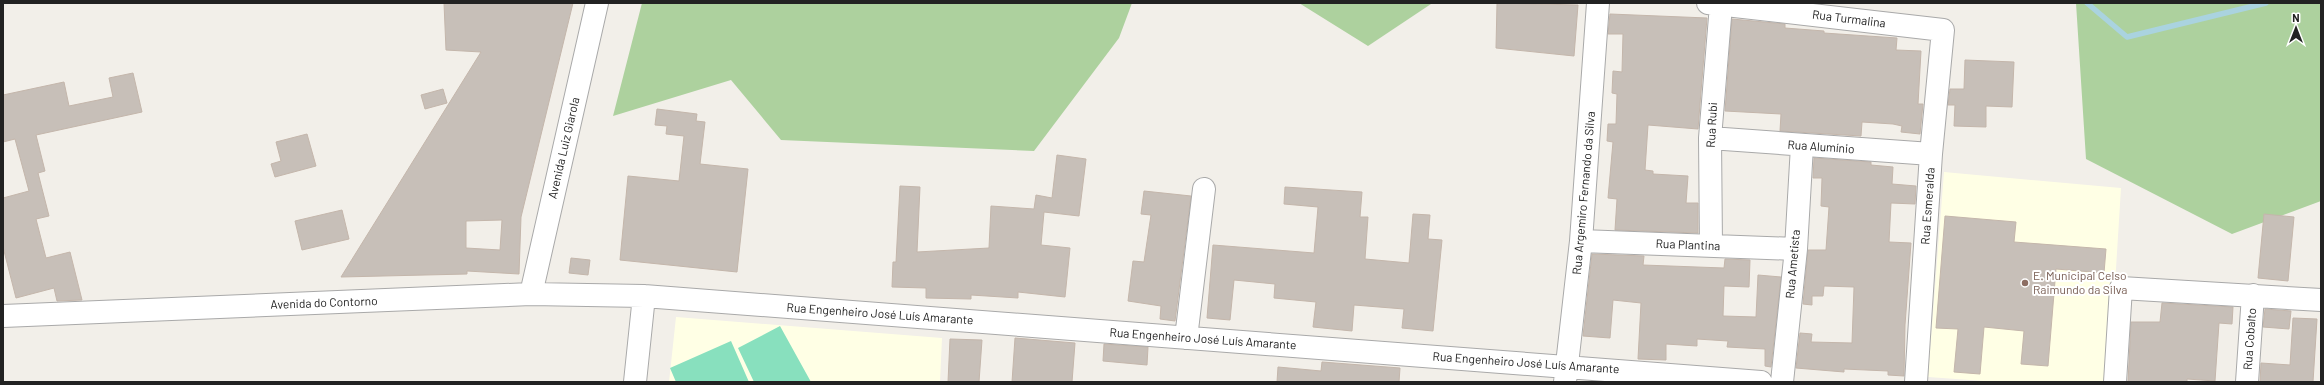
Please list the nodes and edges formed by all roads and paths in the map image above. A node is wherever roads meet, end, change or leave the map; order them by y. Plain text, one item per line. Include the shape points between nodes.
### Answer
1 (597, 3) edge
2 (1598, 3) edge
3 (1714, 4) edge
4 (1943, 30) joint
5 (1710, 138) junction
6 (1802, 146) junction
7 (1931, 154) junction
8 (1204, 190) dead end
9 (1581, 241) junction
10 (1711, 246) junction
11 (1796, 249) junction
12 (531, 294) junction
13 (2253, 295) junction
14 (644, 296) junction
15 (2321, 300) edge
16 (3, 316) edge
17 (1186, 338) junction
18 (1566, 374) edge
19 (635, 382) edge
20 (1761, 382) edge
21 (1782, 382) edge
22 (1916, 382) edge
23 (2115, 382) edge
24 (2247, 382) edge

1 - 12 street, Avenida Luiz Giarola
2 - 9 street, Rua Argemiro Fernando da Silva
3 - 4 street, Rua Turmalina
3 - 5 street, Rua Rubi
4 - 7 street, Rua Esmeralda
5 - 6 street, Rua Alumínio
5 - 10 street, Rua Rubi
6 - 7 street, Rua Alumínio
6 - 11 street, Rua Ametista
7 - 22 street, Rua Esmeralda
8 - 17 street
9 - 10 street, Rua Plantina
9 - 18 street, Rua Argemiro Fernando da Silva
10 - 11 street, Rua Plantina
11 - 21 street, Rua Ametista
12 - 14 street, Avenida do Contorno
12 - 16 street, Avenida do Contorno
13 - 15 street
13 - 23 street via 2121,288
13 - 24 street, Rua Cobalto
14 - 17 street, Rua Engenheiro José Luís Amarante
14 - 19 street
17 - 18 street, Rua Engenheiro José Luís Amarante
18 - 20 street, Rua Engenheiro José Luís Amarante

